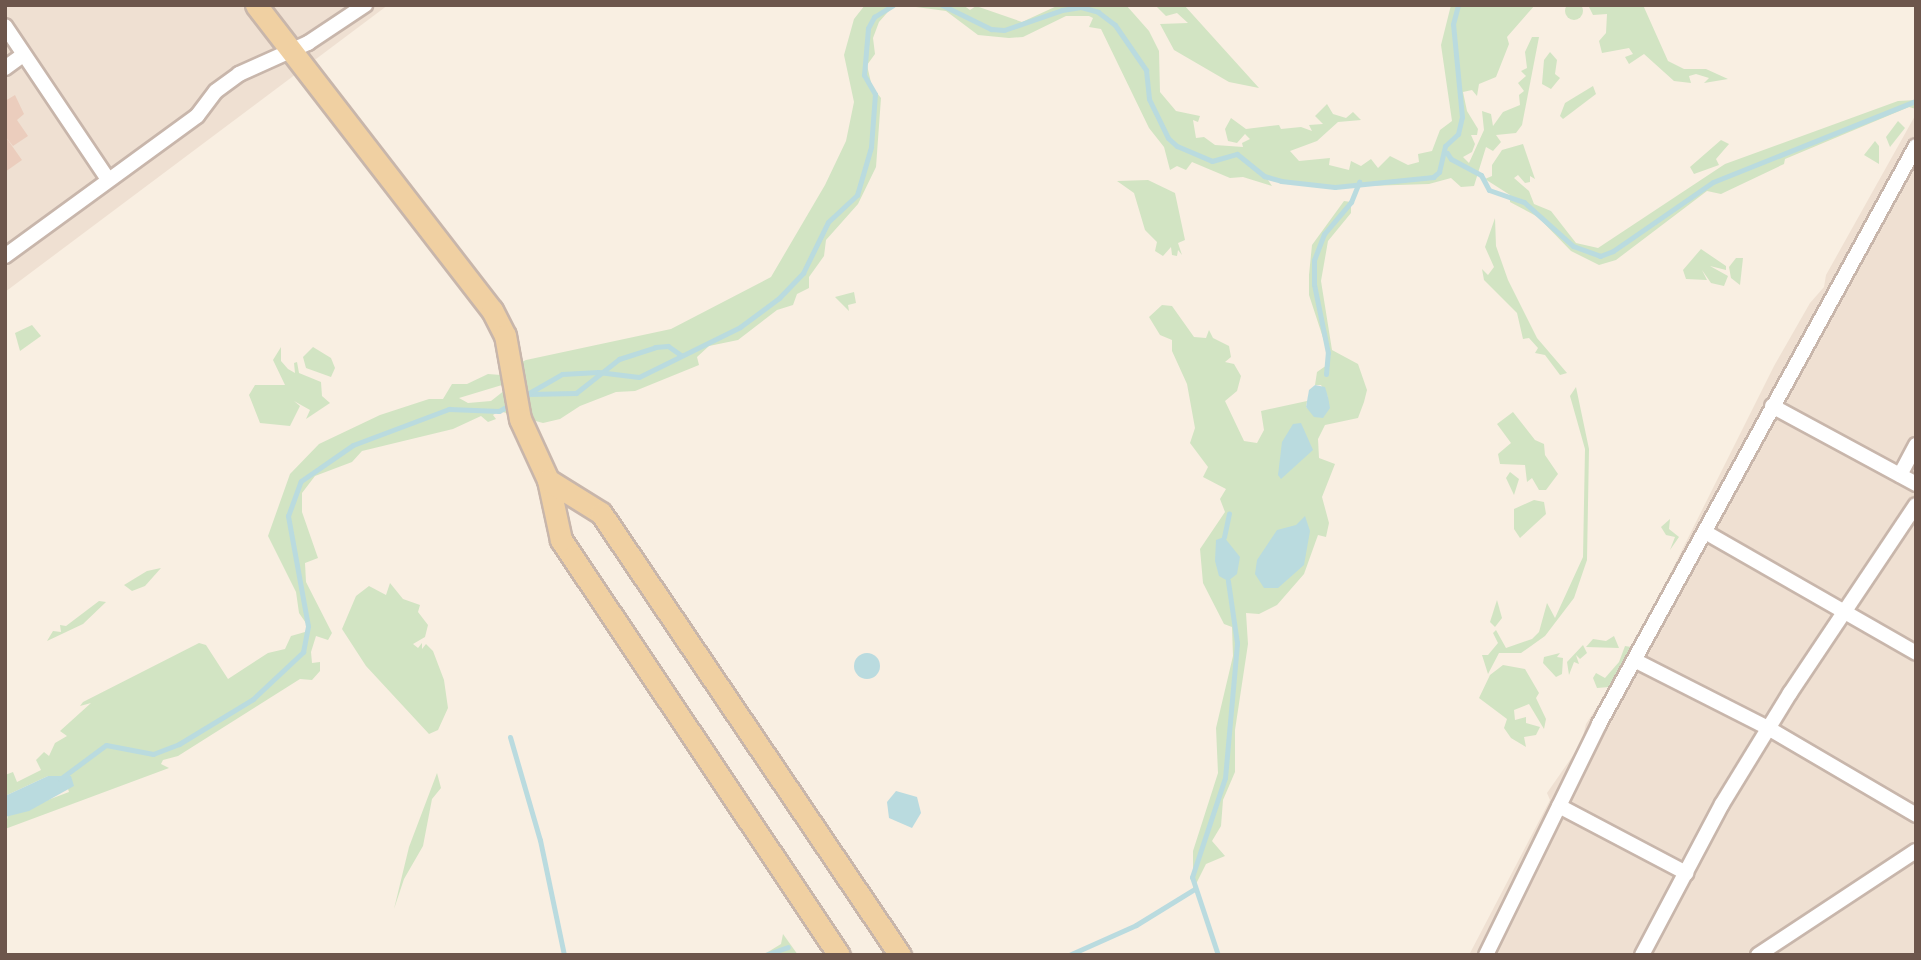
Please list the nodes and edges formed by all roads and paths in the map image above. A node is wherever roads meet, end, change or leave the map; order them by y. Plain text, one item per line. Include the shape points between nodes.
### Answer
1 (256, 5) edge
2 (365, 5) edge
3 (5, 26) edge
4 (291, 50) junction
5 (23, 55) junction
6 (5, 68) edge
7 (1916, 146) edge
8 (108, 179) junction
9 (5, 256) edge
10 (1772, 406) junction
11 (1916, 445) edge
12 (1900, 475) junction
13 (548, 480) junction
14 (1916, 484) edge
15 (1916, 505) edge
16 (1705, 532) junction
17 (1844, 615) junction
18 (1916, 653) edge
19 (1636, 661) junction
20 (1768, 728) junction
21 (1559, 806) junction
22 (1916, 815) edge
23 (1916, 850) edge
24 (1686, 873) junction
25 (839, 955) edge
26 (900, 955) edge
27 (1486, 955) edge
28 (1642, 955) edge
29 (1758, 955) edge

1 - 4 main road
2 - 4 street
3 - 5 street
4 - 8 street via 239,74 216,91 198,116
4 - 13 main road via 492,310 505,335 520,419
5 - 6 street
5 - 8 street
7 - 10 street
8 - 9 street
10 - 12 street
10 - 16 street
11 - 12 street
12 - 14 street
13 - 25 main road via 561,541
13 - 26 main road via 601,513
15 - 17 street
16 - 17 street
16 - 19 street
17 - 18 street
17 - 20 street
19 - 20 street
19 - 21 street
20 - 22 street
20 - 24 street
21 - 24 street
21 - 27 street
23 - 29 street
24 - 28 street

